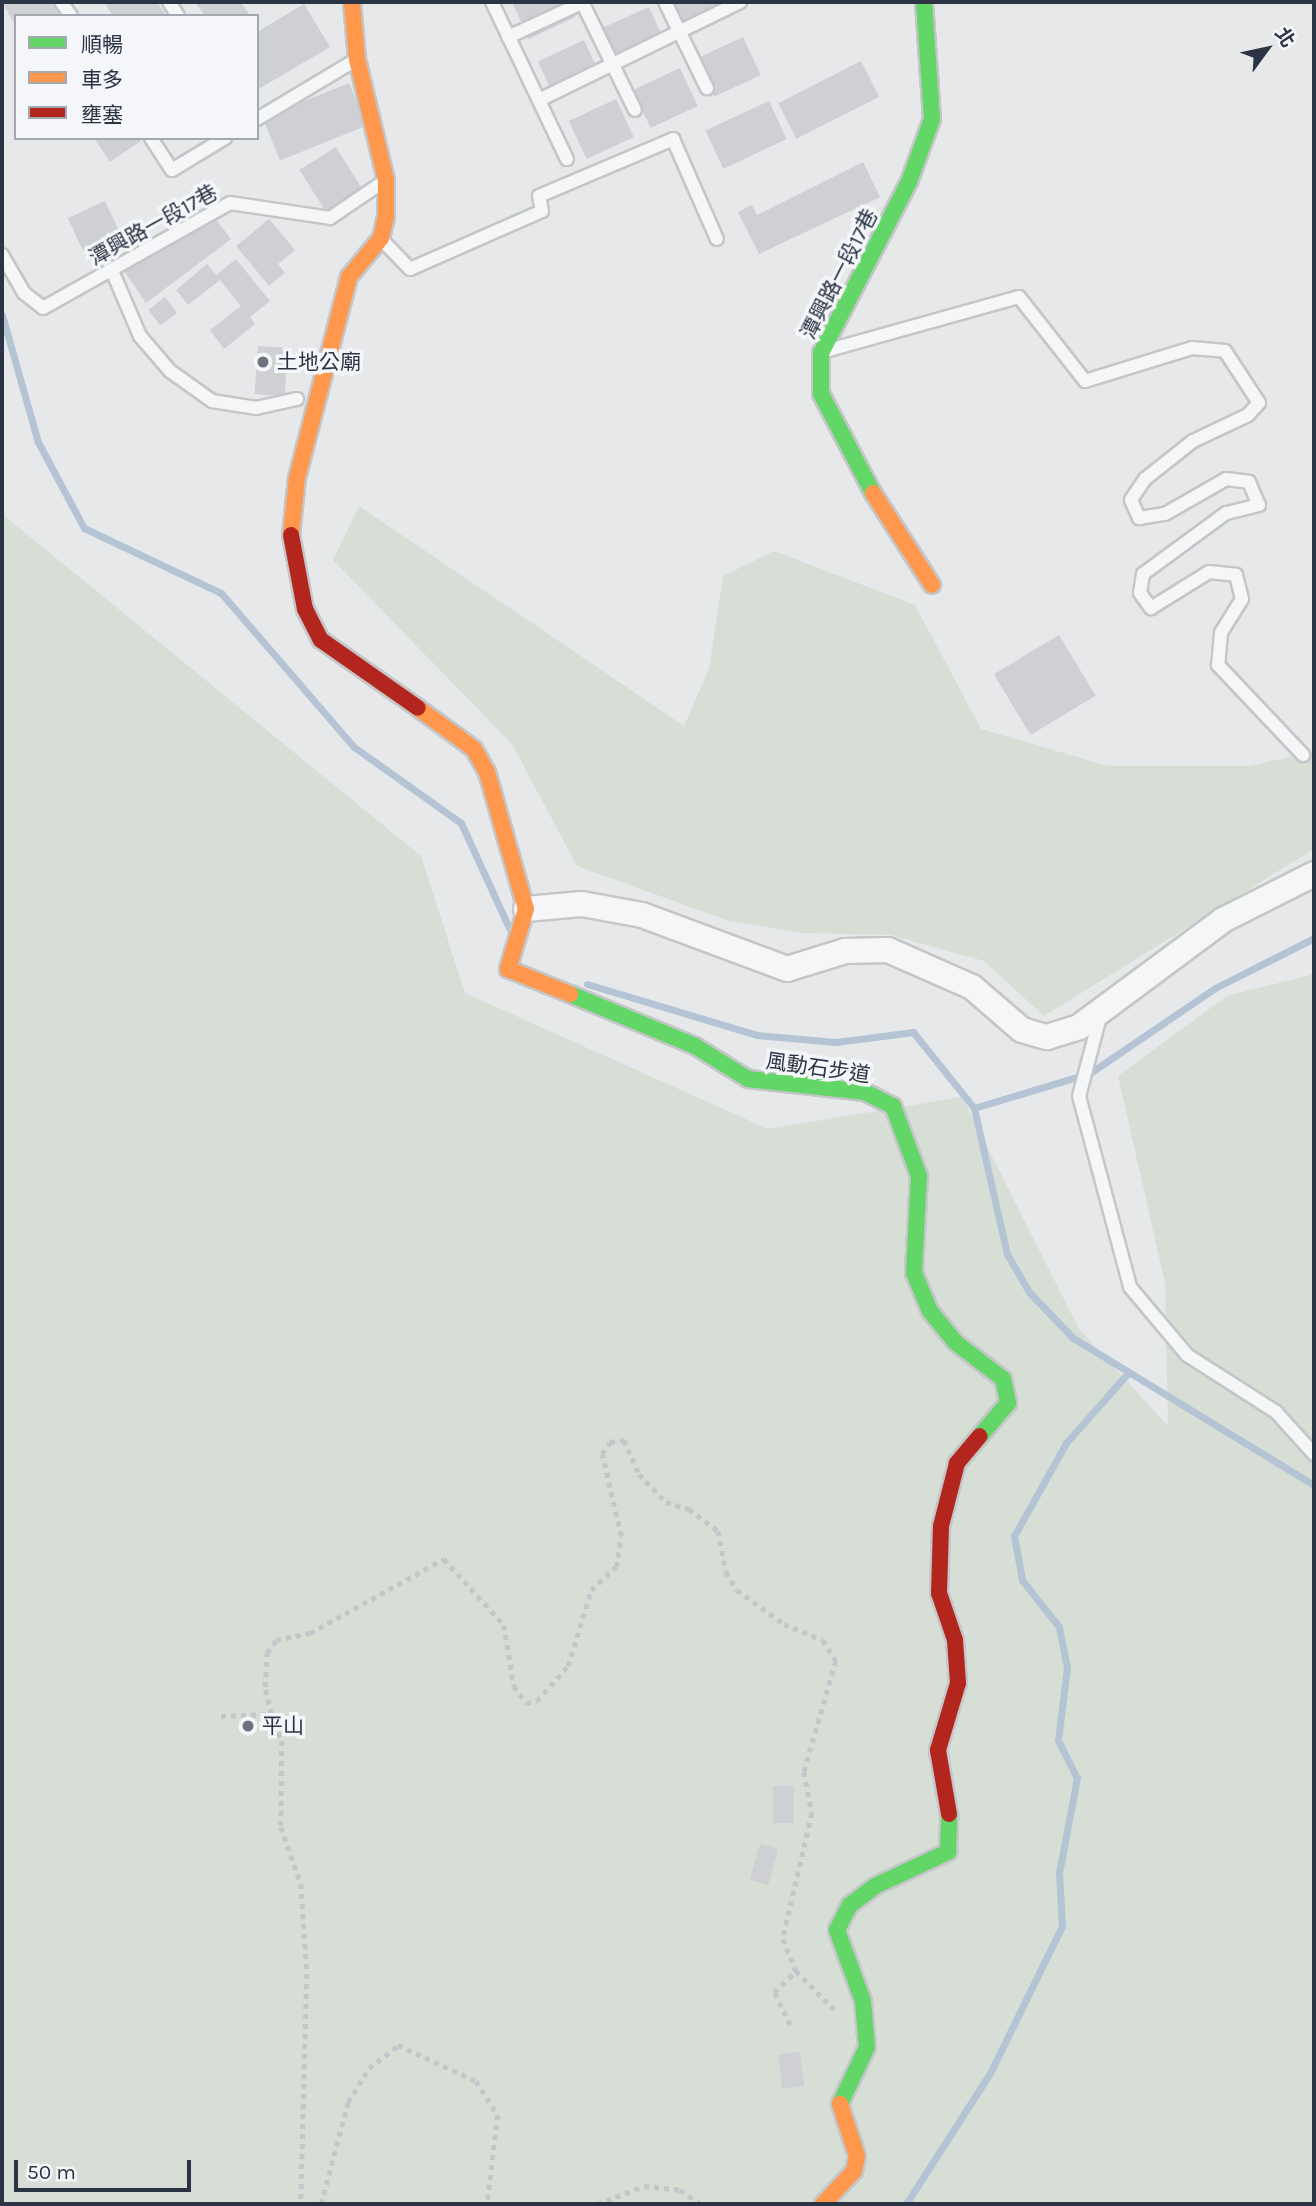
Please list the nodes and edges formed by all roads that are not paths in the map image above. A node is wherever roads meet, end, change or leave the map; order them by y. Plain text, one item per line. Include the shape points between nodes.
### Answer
1 (352, 2) edge
2 (492, 2) edge
3 (583, 2) edge
4 (666, 2) edge
5 (740, 2) edge
6 (924, 2) edge
7 (680, 32) junction
8 (508, 37) junction
9 (357, 59) junction
10 (612, 64) junction
11 (707, 88) dead end
12 (538, 100) junction
13 (635, 110) dead end
14 (259, 118) edge
15 (152, 140) edge
16 (222, 140) edge
17 (567, 159) dead end
18 (386, 180) junction
19 (381, 238) junction
20 (717, 239) dead end
21 (2, 255) edge
22 (113, 273) junction
23 (821, 353) junction
24 (297, 399) dead end
25 (932, 585) dead end
26 (1303, 755) dead end
27 (1314, 874) edge
28 (526, 909) junction
29 (1101, 1010) junction
30 (1314, 1454) edge
31 (822, 2204) edge

1 - 9 street
2 - 8 lane
3 - 8 lane
3 - 10 lane
4 - 7 lane
5 - 7 lane
6 - 23 street, 潭興路一段17巷 via 932,119 909,182
7 - 10 lane
7 - 11 lane
8 - 12 lane
9 - 14 lane
9 - 18 street
10 - 12 lane
10 - 13 lane
12 - 17 lane
15 - 16 lane, 潭興路一段17巷 via 172,170
18 - 19 street
18 - 22 lane, 潭興路一段17巷 via 330,218 230,203
19 - 20 lane via 411,269 542,211 539,196 673,139
19 - 28 street via 349,277 297,478 290,547 305,609 321,640 474,749 487,772
21 - 22 lane, 潭興路一段17巷 via 24,293 43,308
22 - 24 lane via 140,336 170,371 212,401 256,408
23 - 25 street, 潭興路一段17巷 via 821,394 843,441
23 - 26 lane via 1019,297 1085,381 1192,348 1225,351 1259,403 1248,415 1193,440 1145,479 1131,500 1139,518 1165,514 1226,479 1249,482 1259,505 1226,513 1143,574 1140,593 1151,608 1209,572 1236,575 1242,599 1221,633 1218,665
27 - 29 street via 1223,920
28 - 29 street via 582,904 642,915 787,968 845,951 888,950 972,988 1022,1030 1047,1037
28 - 31 street, 風動石步道 via 508,969 695,1046 748,1079 865,1092 893,1106 919,1176 914,1273 930,1311 955,1342 1003,1379 1008,1403 957,1462 941,1526 939,1593 955,1640 958,1683 938,1750 953,1838 936,1863 875,1886 850,1905 837,1930 863,2001 867,2046 864,2064 839,2107 858,2155 854,2171
29 - 30 lane via 1080,1092 1130,1287 1187,1355 1276,1412

